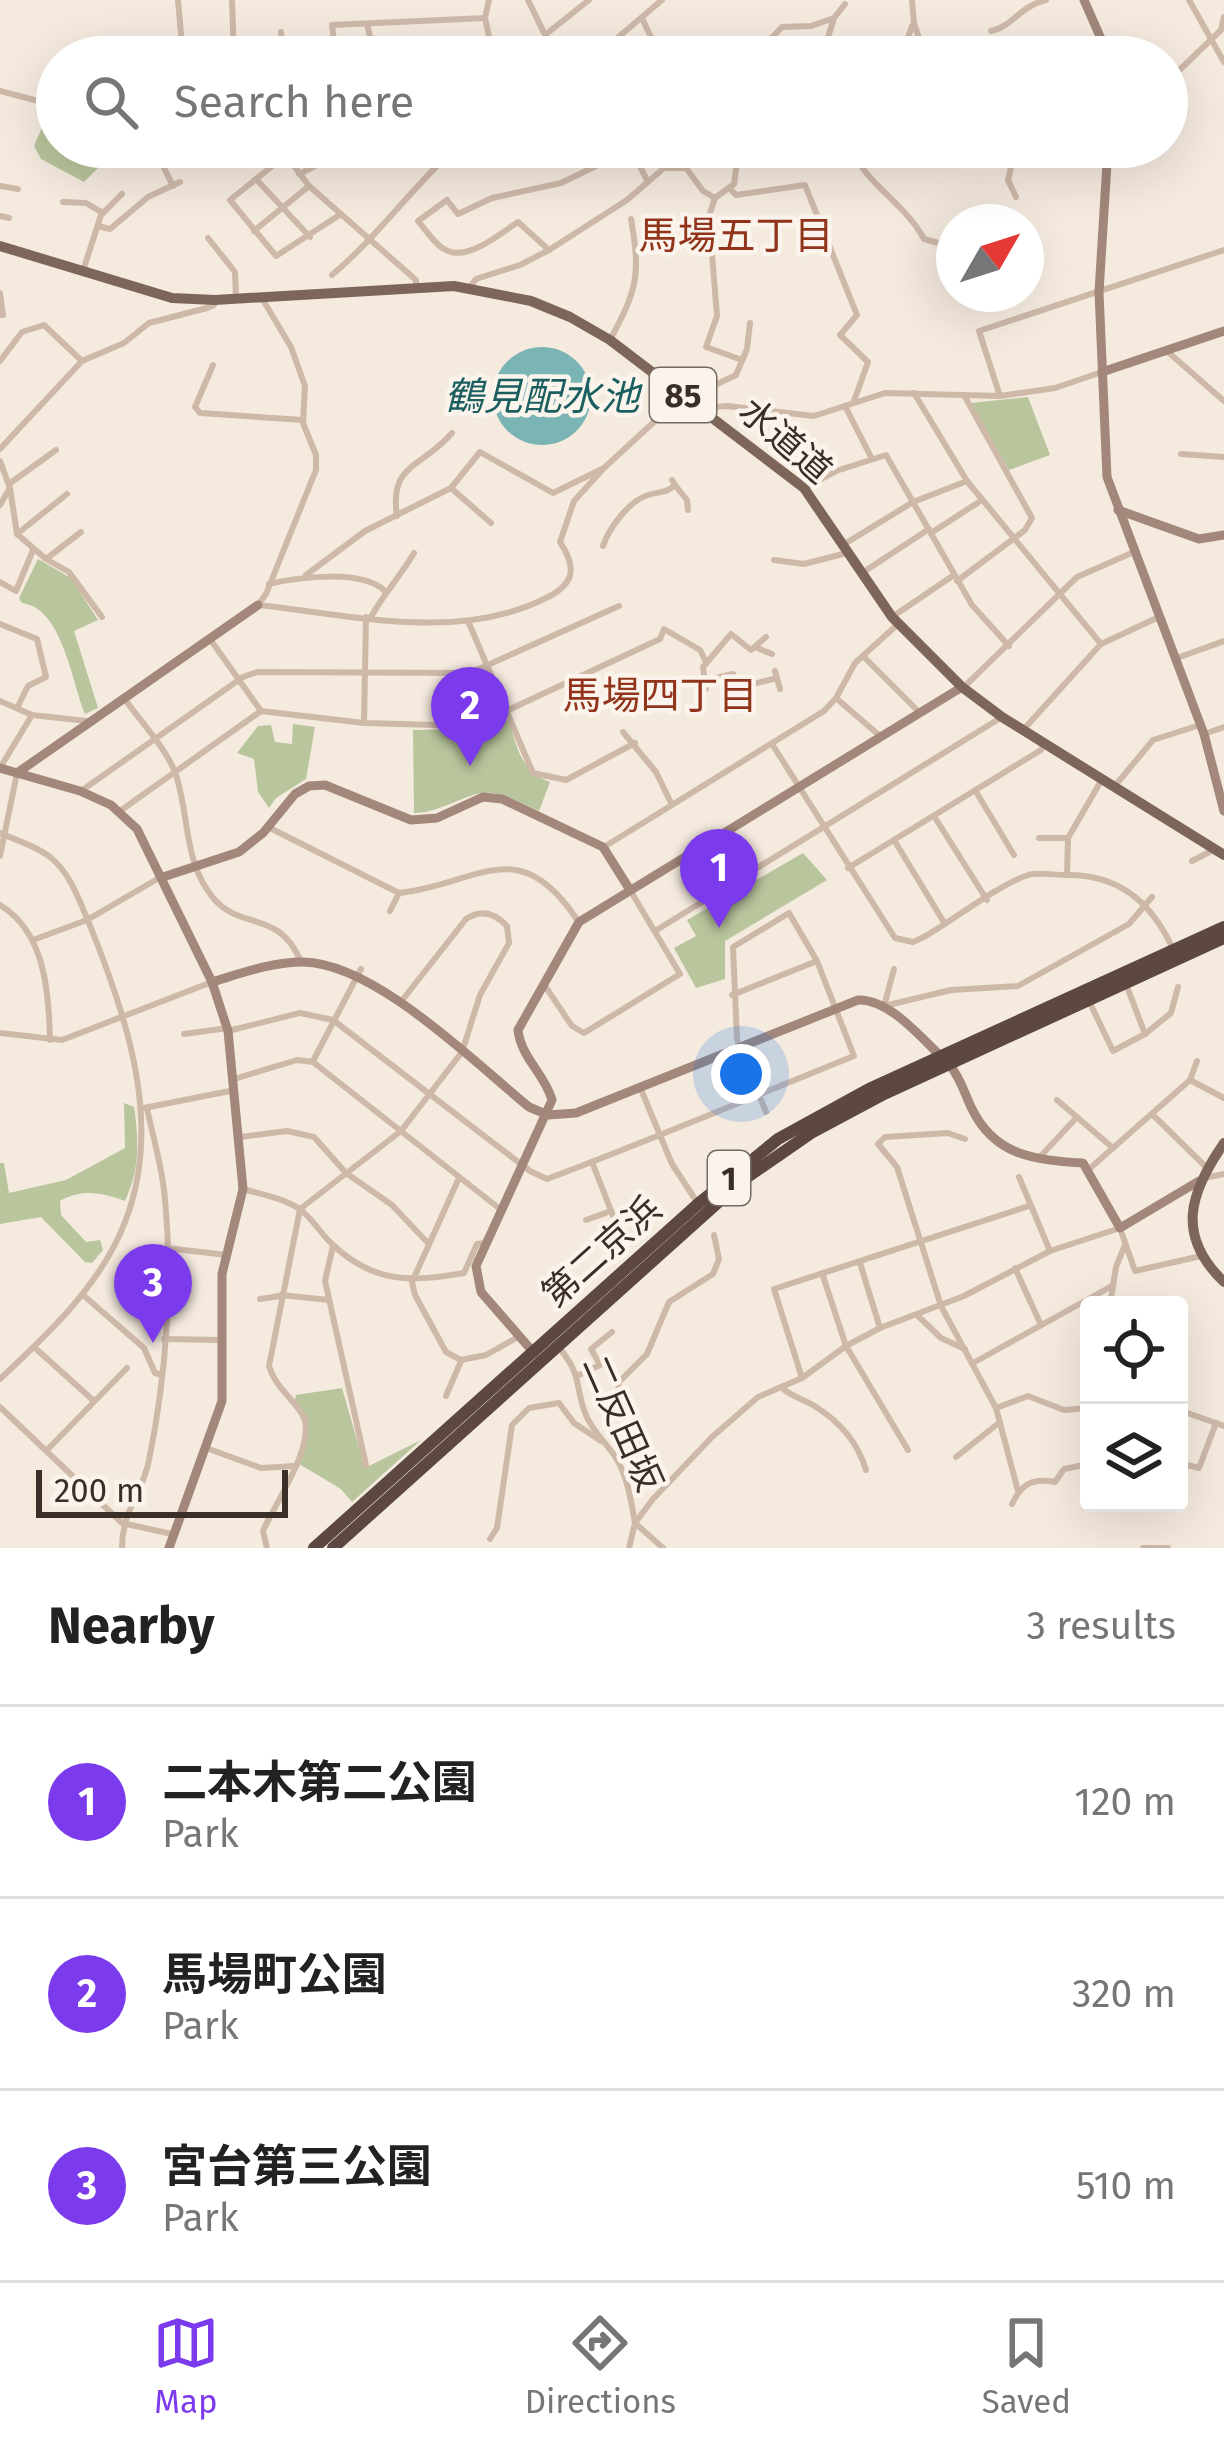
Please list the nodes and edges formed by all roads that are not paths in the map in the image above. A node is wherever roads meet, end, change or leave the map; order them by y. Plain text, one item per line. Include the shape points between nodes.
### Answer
1 (178, 0) edge
2 (232, 0) edge
3 (489, 0) edge
4 (589, 0) edge
5 (662, 0) edge
6 (912, 0) edge
7 (1046, 0) edge
8 (1084, 0) edge
9 (1190, 0) edge
10 (532, 2) edge
11 (844, 4) dead end
12 (1224, 17) edge
13 (485, 18) junction
14 (642, 18) junction
15 (834, 18) junction
16 (914, 23) junction
17 (367, 24) junction
18 (991, 31) dead end
19 (281, 32) dead end
20 (181, 36) edge
21 (233, 36) edge
22 (281, 36) edge
23 (333, 36) edge
24 (370, 36) edge
25 (489, 36) edge
26 (620, 36) edge
27 (650, 36) edge
28 (773, 36) edge
29 (828, 36) edge
30 (909, 36) edge
31 (918, 36) edge
32 (1100, 36) edge
33 (1211, 38) junction
34 (1188, 61) edge
35 (1224, 62) edge
36 (0, 91) edge
37 (36, 100) edge
38 (166, 168) edge
39 (270, 168) edge
40 (295, 168) edge
41 (310, 168) edge
42 (435, 168) edge
43 (591, 168) edge
44 (641, 168) edge
45 (737, 168) edge
46 (860, 168) edge
47 (1011, 168) edge
48 (1107, 168) edge
49 (299, 174) junction
50 (256, 179) junction
51 (647, 180) junction
52 (0, 186) edge
53 (309, 186) junction
54 (18, 189) dead end
55 (730, 189) junction
56 (122, 194) dead end
57 (1016, 197) dead end
58 (715, 198) junction
59 (63, 202) dead end
60 (283, 208) junction
61 (103, 213) junction
62 (341, 214) junction
63 (631, 219) dead end
64 (98, 226) junction
65 (254, 231) junction
66 (310, 237) junction
67 (208, 238) dead end
68 (373, 241) junction
69 (936, 242) edge
70 (0, 246) edge
71 (549, 250) junction
72 (1224, 250) edge
73 (83, 271) junction
74 (332, 275) dead end
75 (416, 286) junction
76 (469, 287) junction
77 (1099, 292) junction
78 (0, 293) edge
79 (263, 297) junction
80 (236, 298) junction
81 (215, 300) junction
82 (0, 315) edge
83 (750, 323) dead end
84 (1224, 331) edge
85 (610, 340) junction
86 (1166, 350) junction
87 (742, 360) junction
88 (0, 361) edge
89 (82, 362) junction
90 (213, 365) dead end
91 (1102, 372) junction
92 (914, 393) junction
93 (964, 395) junction
94 (1000, 396) junction
95 (692, 401) junction
96 (854, 401) junction
97 (1224, 401) edge
98 (845, 406) junction
99 (709, 414) junction
100 (303, 420) junction
101 (452, 433) dead end
102 (0, 449) edge
103 (56, 450) dead end
104 (1181, 454) dead end
105 (1224, 458) edge
106 (872, 459) junction
107 (0, 461) edge
108 (604, 468) junction
109 (967, 481) junction
110 (10, 486) junction
111 (451, 488) junction
112 (804, 488) junction
113 (67, 494) dead end
114 (982, 500) junction
115 (913, 502) junction
116 (0, 505) edge
117 (688, 510) dead end
118 (1118, 510) junction
119 (398, 516) junction
120 (491, 523) dead end
121 (930, 531) junction
122 (81, 532) dead end
123 (17, 534) junction
124 (1224, 535) edge
125 (1012, 539) junction
126 (603, 546) dead end
127 (33, 548) junction
128 (845, 549) junction
129 (1134, 552) junction
130 (414, 554) dead end
131 (46, 559) junction
132 (774, 560) dead end
133 (862, 573) junction
134 (306, 575) junction
135 (955, 578) junction
136 (0, 582) edge
137 (269, 584) junction
138 (385, 591) junction
139 (1058, 596) junction
140 (258, 605) junction
141 (620, 606) dead end
142 (102, 616) dead end
143 (369, 617) junction
144 (1160, 617) junction
145 (895, 620) junction
146 (468, 621) junction
147 (0, 624) edge
148 (766, 638) dead end
149 (210, 639) junction
150 (1224, 641) edge
151 (1101, 644) junction
152 (1009, 646) junction
153 (757, 648) junction
154 (772, 654) dead end
155 (863, 656) junction
156 (1175, 658) junction
157 (706, 662) junction
158 (489, 667) junction
159 (364, 674) junction
160 (239, 680) junction
161 (962, 687) junction
162 (779, 688) dead end
163 (124, 698) junction
164 (836, 698) junction
165 (0, 701) edge
166 (16, 708) junction
167 (509, 710) junction
168 (261, 711) junction
169 (919, 712) junction
170 (32, 715) junction
171 (1002, 717) junction
172 (91, 722) junction
173 (364, 723) junction
174 (1224, 727) edge
175 (1023, 730) junction
176 (1202, 730) junction
177 (623, 732) dead end
178 (880, 736) junction
179 (153, 740) junction
180 (634, 743) junction
181 (772, 744) junction
182 (1044, 744) junction
183 (0, 768) edge
184 (17, 773) junction
185 (175, 773) junction
186 (1101, 781) junction
187 (798, 787) junction
188 (1113, 788) junction
189 (975, 790) junction
190 (80, 791) junction
191 (671, 805) junction
192 (1224, 810) edge
193 (120, 812) junction
194 (934, 815) junction
195 (268, 827) junction
196 (824, 830) junction
197 (1, 834) edge
198 (1039, 838) dead end
199 (1068, 838) junction
200 (894, 840) junction
201 (603, 847) junction
202 (1219, 853) edge
203 (1014, 855) dead end
204 (0, 856) edge
205 (1192, 861) dead end
206 (196, 868) junction
207 (848, 868) junction
208 (1067, 874) junction
209 (163, 877) junction
210 (630, 890) junction
211 (400, 893) junction
212 (1152, 897) dead end
213 (987, 900) junction
214 (0, 905) edge
215 (1144, 906) junction
216 (390, 910) dead end
217 (87, 920) junction
218 (579, 922) junction
219 (945, 925) junction
220 (1224, 927) edge
221 (655, 932) junction
222 (1224, 938) edge
223 (33, 940) junction
224 (1174, 950) junction
225 (818, 961) junction
226 (301, 962) junction
227 (894, 969) dead end
228 (358, 972) junction
229 (212, 982) junction
230 (543, 983) junction
231 (1126, 984) junction
232 (1178, 987) dead end
233 (732, 995) junction
234 (1089, 1000) junction
235 (400, 1003) junction
236 (884, 1006) junction
237 (836, 1009) junction
238 (124, 1016) junction
239 (333, 1020) junction
240 (228, 1029) junction
241 (0, 1033) edge
242 (184, 1034) dead end
243 (1145, 1034) junction
244 (50, 1040) junction
245 (739, 1046) junction
246 (462, 1052) junction
247 (945, 1060) junction
248 (1197, 1061) dead end
249 (313, 1062) junction
250 (1190, 1080) junction
251 (234, 1085) junction
252 (640, 1088) junction
253 (430, 1093) junction
254 (759, 1094) junction
255 (1224, 1098) edge
256 (1057, 1100) dead end
257 (143, 1108) junction
258 (766, 1112) dead end
259 (1153, 1114) junction
260 (548, 1115) junction
261 (1077, 1117) junction
262 (401, 1130) junction
263 (660, 1134) junction
264 (240, 1137) junction
265 (965, 1139) dead end
266 (1224, 1143) edge
267 (1113, 1148) junction
268 (1038, 1160) junction
269 (592, 1162) junction
270 (524, 1166) junction
271 (1207, 1168) junction
272 (1088, 1170) junction
273 (346, 1174) junction
274 (1224, 1174) edge
275 (1019, 1177) dead end
276 (459, 1178) junction
277 (1199, 1180) junction
278 (243, 1189) junction
279 (698, 1204) junction
280 (1029, 1206) junction
281 (300, 1209) junction
282 (610, 1210) junction
283 (503, 1211) junction
284 (586, 1220) dead end
285 (1120, 1228) junction
286 (714, 1235) dead end
287 (621, 1236) dead end
288 (920, 1241) junction
289 (1126, 1241) junction
290 (428, 1243) junction
291 (487, 1243) junction
292 (333, 1246) junction
293 (166, 1248) junction
294 (1050, 1251) junction
295 (227, 1255) junction
296 (1202, 1255) junction
297 (860, 1261) junction
298 (1015, 1268) junction
299 (822, 1273) junction
300 (412, 1282) junction
301 (1224, 1282) edge
302 (1112, 1286) junction
303 (81, 1294) junction
304 (280, 1296) junction
305 (1111, 1296) edge
306 (260, 1299) dead end
307 (329, 1300) junction
308 (941, 1306) junction
309 (917, 1315) junction
310 (1041, 1324) junction
311 (880, 1328) junction
312 (612, 1332) dead end
313 (520, 1336) junction
314 (164, 1339) junction
315 (221, 1340) junction
316 (34, 1346) junction
317 (558, 1346) junction
318 (846, 1346) junction
319 (965, 1348) junction
320 (538, 1357) junction
321 (461, 1360) junction
322 (973, 1363) junction
323 (127, 1368) dead end
324 (162, 1375) junction
325 (578, 1375) junction
326 (802, 1378) junction
327 (0, 1379) edge
328 (781, 1387) junction
329 (446, 1396) dead end
330 (95, 1402) junction
331 (0, 1407) edge
332 (996, 1408) junction
333 (1080, 1409) edge
334 (1188, 1413) edge
335 (1000, 1422) junction
336 (1220, 1425) edge
337 (601, 1441) junction
338 (206, 1448) junction
339 (48, 1449) junction
340 (908, 1450) dead end
341 (956, 1457) dead end
342 (366, 1465) dead end
343 (1188, 1465) edge
344 (295, 1466) junction
345 (1080, 1466) edge
346 (866, 1470) dead end
347 (627, 1483) junction
348 (1018, 1491) junction
349 (1012, 1504) dead end
350 (122, 1522) junction
351 (635, 1523) junction
352 (172, 1534) junction
353 (490, 1539) dead end
354 (122, 1548) edge
355 (170, 1548) edge
356 (267, 1548) edge
357 (314, 1548) edge
358 (333, 1548) edge
359 (629, 1548) edge
360 (663, 1548) edge
361 (1143, 1548) edge
362 (1168, 1548) edge

1 - 20 street
2 - 21 street
3 - 13 street
4 - 10 street via 545,35
5 - 14 street
6 - 16 street
7 - 18 street
8 - 32 street
9 - 33 street
11 - 15 street
12 - 33 street
13 - 17 street
13 - 25 street
14 - 26 street
14 - 27 street
15 - 28 street via 782,27
15 - 29 street
16 - 30 street
16 - 31 street
17 - 23 street via 332,25
17 - 24 street
19 - 22 street
33 - 34 street
33 - 35 street
36 - 37 street
38 - 64 street via 177,184 110,230
39 - 50 street
40 - 49 street
41 - 49 street
42 - 68 street
43 - 71 street via 458,214 447,200 418,221 455,253 518,222
44 - 51 street
45 - 55 street
46 - 69 street via 924,239
47 - 57 street
48 - 77 street
49 - 53 street
50 - 60 street
50 - 65 street via 230,200
51 - 58 street via 664,168 686,168
51 - 71 street
52 - 54 street
53 - 60 street
53 - 62 street
55 - 58 street
55 - 96 street via 736,195 806,185 857,315 840,335 868,362
56 - 61 street
58 - 87 street via 709,216 717,316 706,346
59 - 61 street
60 - 65 street
60 - 66 street
61 - 64 street
62 - 66 street
62 - 68 street
63 - 85 street via 635,293
64 - 73 street
65 - 66 street via 276,256
67 - 80 street via 235,272
68 - 74 street
68 - 75 street
70 - 73 main road, 水道道 / 85
71 - 76 street
72 - 77 street
73 - 81 main road, 水道道 / 85 via 172,298
75 - 76 main road, 水道道 / 85
75 - 79 main road, 水道道 / 85
76 - 85 main road, 水道道 / 85 via 531,301
77 - 91 street
77 - 94 street via 979,331
78 - 82 street
79 - 80 main road, 水道道 / 85
79 - 100 street via 306,391
80 - 81 main road, 水道道 / 85
81 - 89 street via 149,322
83 - 87 street
84 - 86 street
85 - 95 main road, 水道道 / 85
86 - 91 street
86 - 97 street
87 - 95 street via 736,375
88 - 89 street via 22,332 44,325
89 - 102 street
90 - 100 street via 195,407 200,413
91 - 94 street
91 - 118 street via 1105,466
92 - 93 street
92 - 96 street
92 - 109 street
93 - 94 street
93 - 125 street via 1032,514
95 - 99 main road, 水道道 / 85
95 - 108 street via 655,421
96 - 98 street
98 - 99 street via 814,416 728,406
98 - 106 street
99 - 112 main road, 水道道 / 85
100 - 137 street via 316,470
101 - 119 street via 401,475 393,492
103 - 110 street
104 - 105 street
106 - 112 street
106 - 115 street via 886,455
107 - 110 street
108 - 111 street via 554,493 480,452
108 - 146 street via 574,501 560,542 573,562 571,579 513,614
109 - 114 street
109 - 115 street
110 - 116 street
110 - 123 street
111 - 119 street
111 - 120 street
112 - 128 main road, 水道道 / 85
113 - 123 street
114 - 121 street
114 - 125 street
115 - 121 street
115 - 128 street
117 - 126 street via 674,483 631,506
118 - 124 street via 1199,539
118 - 129 street
119 - 134 street
121 - 133 street
121 - 135 street
122 - 131 street
123 - 127 street
125 - 135 street
125 - 139 street
127 - 131 street
127 - 136 street via 16,591
128 - 132 street via 804,564
128 - 133 main road, 水道道 / 85
129 - 139 street via 1077,577
129 - 144 street
130 - 138 street
131 - 142 street via 69,572
133 - 145 main road, 水道道 / 85
134 - 137 street
134 - 138 street via 376,583
135 - 145 street
135 - 152 street
137 - 140 street
138 - 143 street
139 - 151 street
139 - 152 street
140 - 143 street
140 - 149 street
141 - 158 street
143 - 146 street
143 - 159 street
144 - 151 street
144 - 156 street
145 - 155 street
145 - 161 main road, 水道道 / 85
146 - 158 street
147 - 166 street via 37,639 46,677 28,686
148 - 153 street
149 - 160 street
149 - 163 street
150 - 156 street
151 - 175 street
152 - 161 street
153 - 154 street
153 - 157 street via 731,634
155 - 164 street
155 - 169 street
156 - 176 street
157 - 162 street via 706,685 734,674 738,692 776,674
157 - 167 street via 664,629 660,638
158 - 159 street
158 - 167 street
159 - 160 street via 257,672
159 - 173 street
160 - 168 street
160 - 179 street
161 - 169 street
161 - 171 main road, 水道道 / 85
163 - 172 street
163 - 179 street
164 - 178 street
164 - 181 street
165 - 166 street
166 - 170 street
167 - 173 street via 474,726
167 - 180 street via 528,766 547,778 580,775
168 - 173 street
168 - 185 street
169 - 178 street
170 - 172 street
170 - 183 street
171 - 175 main road, 水道道 / 85
171 - 196 street
172 - 184 street
174 - 176 street
175 - 182 main road, 水道道 / 85
176 - 188 street via 1153,740
176 - 192 street
177 - 180 street
178 - 187 street
179 - 185 street
179 - 190 street
180 - 191 street
181 - 187 street
181 - 191 street
182 - 186 main road, 水道道 / 85
182 - 189 street
183 - 184 street
184 - 190 street
184 - 197 street
185 - 193 street
185 - 206 street
186 - 188 main road, 水道道 / 85
186 - 199 street
187 - 196 street
187 - 210 street
188 - 202 main road, 水道道 / 85
189 - 194 street
189 - 203 street
190 - 193 street
191 - 201 street
193 - 209 street
194 - 200 street
194 - 213 street
195 - 201 street via 295,794 325,785 411,820 493,796
195 - 206 street via 239,852
195 - 211 street
196 - 207 street
196 - 221 street
197 - 204 street
197 - 217 street via 52,858
198 - 199 street
199 - 208 street
200 - 207 street
200 - 219 street
201 - 210 street
202 - 205 street
206 - 209 street
206 - 226 street via 217,902 283,932
207 - 219 street via 895,938 913,942
208 - 213 street via 1025,874
208 - 215 street via 1099,876
209 - 217 street
209 - 229 street
210 - 218 street
210 - 221 street
211 - 216 street
211 - 218 street via 482,870 515,870 552,889
212 - 215 street
213 - 219 street
214 - 223 street
215 - 224 street
215 - 236 street via 1129,924 1018,986
217 - 223 street
217 - 238 street
218 - 230 street
220 - 224 highway, 第二京浜 / 1
221 - 230 street via 680,974 584,1033
222 - 231 highway, 第二京浜 / 1
223 - 244 street via 49,990
224 - 247 highway, 第二京浜 / 1
225 - 233 street
225 - 233 street via 789,913 733,947
225 - 237 street
226 - 228 street
226 - 229 street
227 - 236 street
228 - 235 street
228 - 239 street
229 - 238 street
229 - 240 street
230 - 260 street via 518,1030 550,1090
231 - 234 highway, 第二京浜 / 1
231 - 243 street
232 - 243 street via 1171,1013
233 - 245 street
234 - 243 street via 1113,1051
234 - 247 highway, 第二京浜 / 1
235 - 246 street
235 - 246 street via 466,920 500,918 509,944 480,994
236 - 237 street via 858,1000
236 - 247 street
237 - 245 street
237 - 254 street via 854,1056
238 - 244 street
238 - 257 street
239 - 240 street via 300,1013
239 - 249 street
239 - 253 street
240 - 242 street
240 - 251 street
241 - 244 street
245 - 252 street
245 - 254 street
246 - 253 street
246 - 260 street
247 - 268 street via 990,1136
247 - 279 highway, 第二京浜 / 1 via 793,1130
247 - 317 highway, 第二京浜 / 1 via 783,1150
248 - 250 street
249 - 251 street via 297,1060
249 - 262 street
250 - 255 street
250 - 259 street
251 - 257 street
251 - 264 street
252 - 260 street
252 - 263 street
253 - 262 street
253 - 270 street
254 - 258 street
254 - 263 street
256 - 261 street
257 - 293 street via 165,1195
257 - 303 street via 136,1192 113,1250
259 - 267 street
259 - 271 street
260 - 270 street, 二反田坂
261 - 267 street
261 - 268 street
262 - 273 street
262 - 276 street
263 - 269 street
263 - 279 street
264 - 273 street via 307,1133
264 - 278 street
265 - 288 street via 949,1133 878,1144 896,1167
266 - 271 main road
267 - 272 street
268 - 272 street
269 - 270 street via 548,1179
269 - 282 street
270 - 283 street, 二反田坂
271 - 277 main road
272 - 285 street
273 - 281 street
273 - 290 street
274 - 277 street
275 - 280 street
276 - 283 street
276 - 290 street
277 - 285 street
277 - 296 main road via 1193,1212
278 - 281 street
278 - 295 street
279 - 320 highway, 第二京浜 / 1
280 - 288 street
280 - 294 street
281 - 292 street
281 - 304 street
282 - 284 street
282 - 287 street
283 - 291 street, 二反田坂
285 - 289 street
285 - 294 street
286 - 347 street via 713,1274 669,1302 647,1354 617,1384 642,1431
288 - 297 street
288 - 308 street
289 - 296 street via 1136,1271
289 - 302 street
290 - 300 street
291 - 300 street via 476,1244 464,1273
291 - 313 street, 二反田坂 via 478,1285
292 - 300 street via 373,1272
292 - 307 street
293 - 295 street
293 - 314 street
294 - 298 street
295 - 315 street
296 - 301 main road
297 - 299 street
297 - 311 street
298 - 308 street
298 - 310 street
299 - 318 street
299 - 326 street via 774,1289
300 - 321 street via 446,1352
302 - 305 street
302 - 310 street
303 - 316 street
303 - 324 street via 144,1348
304 - 306 street
304 - 307 street
304 - 344 street via 269,1366 307,1426
307 - 342 street
308 - 309 street
308 - 319 street
309 - 311 street
309 - 319 street
310 - 322 street
311 - 318 street
312 - 325 street via 591,1349 600,1365
313 - 320 street, 二反田坂
313 - 321 street
314 - 315 street
314 - 324 street
315 - 338 street via 222,1401
316 - 327 street
316 - 330 street
317 - 320 highway, 第二京浜 / 1
317 - 325 street, 二反田坂
318 - 326 street
318 - 340 street
319 - 322 street
320 - 357 highway, 第二京浜 / 1
320 - 358 highway, 第二京浜 / 1
321 - 329 street
322 - 332 street
323 - 330 street
324 - 350 street via 148,1464
325 - 337 street, 二反田坂 via 584,1411
326 - 328 street
328 - 346 street via 855,1442
328 - 351 street via 743,1407
330 - 339 street
331 - 339 street
332 - 333 street via 1028,1396
332 - 335 street
334 - 336 street
335 - 341 street
335 - 348 street
336 - 343 street via 1199,1468
337 - 347 street, 二反田坂
337 - 353 street via 559,1402 524,1411 512,1425
338 - 344 street via 261,1468
338 - 352 street
339 - 350 street
344 - 356 street via 263,1531
345 - 348 street
347 - 351 street, 二反田坂
348 - 349 street
350 - 352 street
350 - 354 street
351 - 359 street
351 - 360 street
352 - 355 street
361 - 362 street

